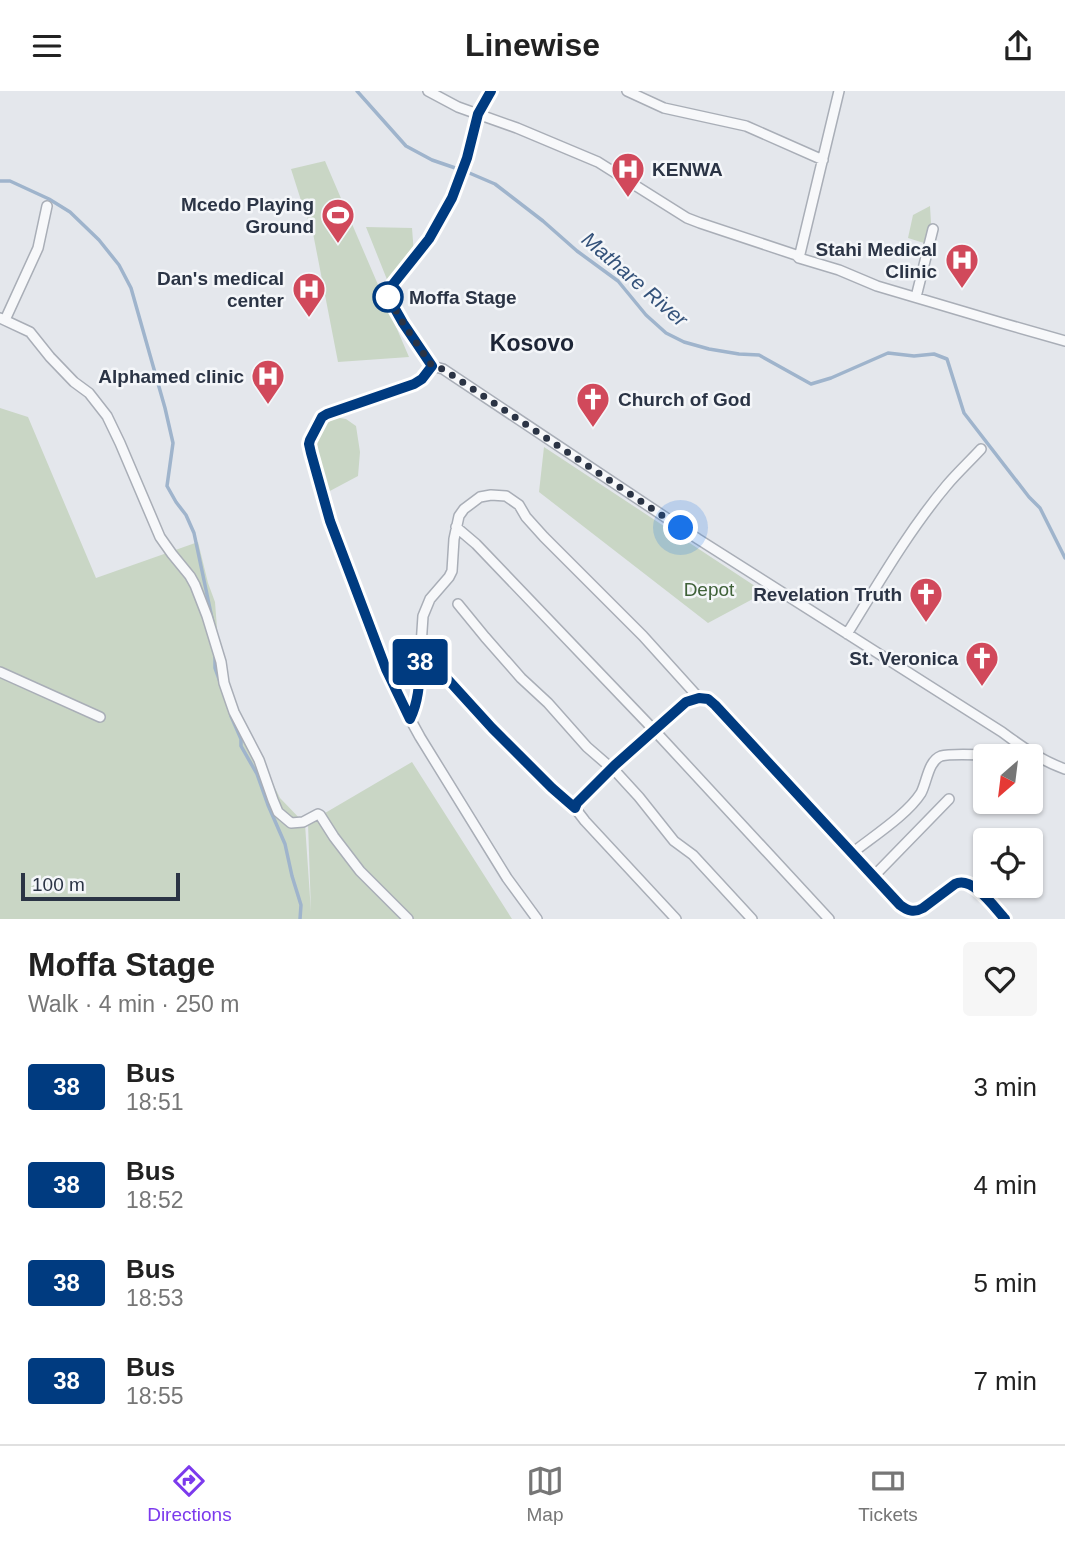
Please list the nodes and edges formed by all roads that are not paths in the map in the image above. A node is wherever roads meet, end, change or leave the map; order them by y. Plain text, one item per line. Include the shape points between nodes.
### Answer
1 (428, 91) edge
2 (491, 91) edge
3 (627, 91) edge
4 (839, 91) edge
5 (478, 114) junction
6 (823, 160) junction
7 (47, 206) dead end
8 (933, 229) dead end
9 (799, 258) junction
10 (916, 297) junction
11 (2, 319) edge
12 (1065, 341) edge
13 (432, 366) junction
14 (981, 449) dead end
15 (457, 527) junction
16 (458, 604) dead end
17 (847, 634) junction
18 (421, 650) junction
19 (0, 672) edge
20 (699, 698) junction
21 (100, 717) dead end
22 (410, 719) junction
23 (654, 730) junction
24 (973, 755) edge
25 (611, 768) junction
26 (1065, 769) edge
27 (949, 799) dead end
28 (575, 808) junction
29 (851, 854) junction
30 (873, 877) junction
31 (909, 915) edge
32 (408, 919) edge
33 (537, 919) edge
34 (676, 919) edge
35 (752, 919) edge
36 (829, 919) edge
37 (1005, 919) edge

1 - 5 street
2 - 5 street
3 - 6 street via 664,108 746,126
4 - 6 street
5 - 9 street via 598,162 687,218
5 - 13 street via 452,198 429,239 386,293
6 - 9 street
7 - 11 street via 38,248
8 - 10 street
9 - 10 street
10 - 12 street
11 - 32 street via 30,332 107,416 160,537 195,585 234,712 259,760 278,812 291,823 320,815 360,871
13 - 17 street
13 - 22 street via 414,384 327,414 309,444 330,521 386,669
14 - 17 street via 925,515
15 - 18 street via 449,577 422,617
15 - 20 street via 464,509 480,497 506,496 515,502
15 - 23 street
16 - 25 street via 521,678
17 - 26 street via 1021,746
18 - 22 street via 417,702
18 - 28 street via 499,736
19 - 21 street
20 - 23 street via 686,702
20 - 29 street via 708,699 721,711
22 - 33 street
23 - 25 street
23 - 36 street
24 - 29 street via 935,760 914,803
25 - 28 street
25 - 35 street via 674,841 693,855
27 - 30 street
28 - 34 street
29 - 30 street
30 - 31 street
31 - 37 street via 960,881 976,887

